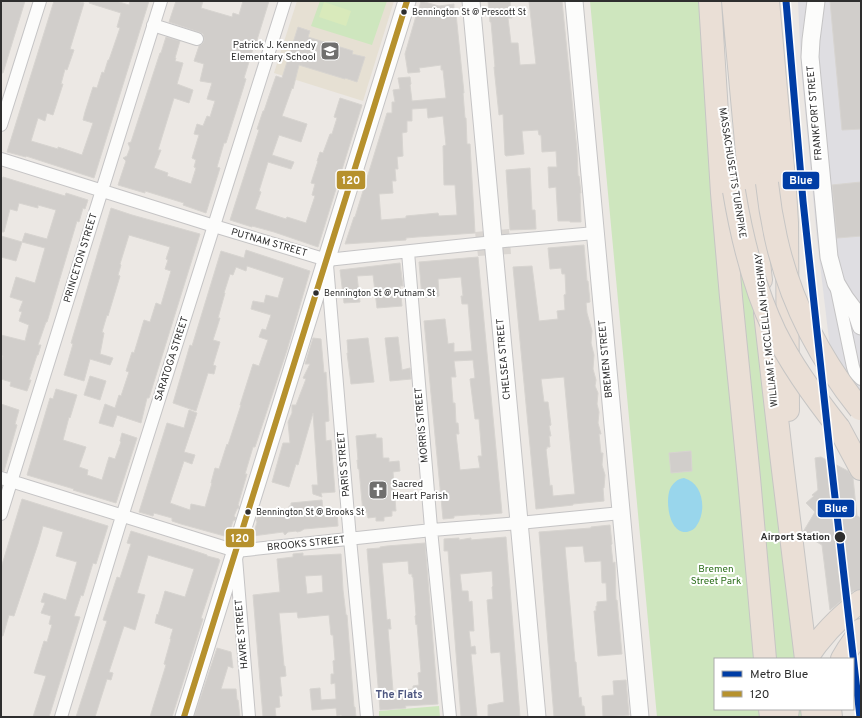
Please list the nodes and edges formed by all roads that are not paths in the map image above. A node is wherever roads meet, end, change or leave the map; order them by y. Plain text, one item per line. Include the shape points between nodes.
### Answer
1 (40, 1) edge
2 (161, 1) edge
3 (285, 1) edge
4 (406, 1) edge
5 (471, 1) edge
6 (574, 1) edge
7 (710, 1) edge
8 (733, 1) edge
9 (749, 1) edge
10 (768, 1) edge
11 (816, 1) edge
12 (153, 25) junction
13 (197, 39) dead end
14 (1, 125) edge
15 (1, 159) edge
16 (102, 191) junction
17 (728, 192) junction
18 (214, 226) junction
19 (595, 233) junction
20 (494, 242) junction
21 (408, 252) junction
22 (326, 260) junction
23 (836, 283) junction
24 (860, 319) edge
25 (861, 380) edge
26 (861, 410) edge
27 (839, 428) junction
28 (861, 453) edge
29 (861, 469) edge
30 (6, 480) edge
31 (620, 513) junction
32 (1, 514) edge
33 (122, 516) junction
34 (519, 523) junction
35 (432, 530) junction
36 (350, 539) junction
37 (236, 551) junction
38 (796, 579) junction
39 (861, 601) edge
40 (861, 630) edge
41 (765, 658) edge
42 (806, 658) edge
43 (807, 658) edge
44 (843, 658) edge
45 (61, 717) edge
46 (184, 717) edge
47 (249, 717) edge
48 (367, 717) edge
49 (450, 717) edge
50 (537, 717) edge
51 (640, 717) edge

1 - 14 street
2 - 12 street, PRINCETON STREET
3 - 18 street, SARATOGA STREET
4 - 22 main road
5 - 20 main road, CHELSEA STREET
6 - 19 main road, BREMEN STREET
7 - 17 highway, MASSACHUSETTS TURNPIKE
8 - 38 highway, WILLIAM F. MCCLELLAN HIGHWAY via 749,172
9 - 26 highway, bridge via 770,210 782,262 807,327 841,385
10 - 38 highway via 786,218 788,421 797,548
11 - 23 main road, FRANKFORT STREET via 810,57 828,251
12 - 13 street
12 - 16 street, PRINCETON STREET
15 - 16 street, PUTNAM STREET
16 - 18 street, PUTNAM STREET
16 - 30 street, PRINCETON STREET
17 - 27 highway, MASSACHUSETTS TURNPIKE, bridge via 755,280 775,332 792,363
17 - 41 highway via 731,297
18 - 22 street, PUTNAM STREET
18 - 33 street, SARATOGA STREET
19 - 20 street, PUTNAM STREET
19 - 31 main road, BREMEN STREET
20 - 21 street, PUTNAM STREET
20 - 34 main road, CHELSEA STREET
21 - 22 street, PUTNAM STREET
21 - 35 street, MORRIS STREET
22 - 36 street, PARIS STREET
22 - 37 main road
23 - 24 main road, FRANKFORT STREET
23 - 25 street via 853,367
27 - 28 highway, MASSACHUSETTS TURNPIKE
27 - 29 highway
30 - 32 street, PRINCETON STREET
30 - 33 street, BROOKS STREET
31 - 34 street, BROOKS STREET
31 - 51 main road, BREMEN STREET
33 - 37 street, BROOKS STREET
33 - 45 street, SARATOGA STREET
34 - 35 street, BROOKS STREET
34 - 50 main road, CHELSEA STREET
35 - 36 street, BROOKS STREET
35 - 49 street, MORRIS STREET
36 - 37 street, BROOKS STREET
36 - 48 street, PARIS STREET
37 - 46 main road
37 - 47 street, HAVRE STREET
38 - 42 highway, WILLIAM F. MCCLELLAN HIGHWAY
39 - 43 highway via 831,627
40 - 44 highway

